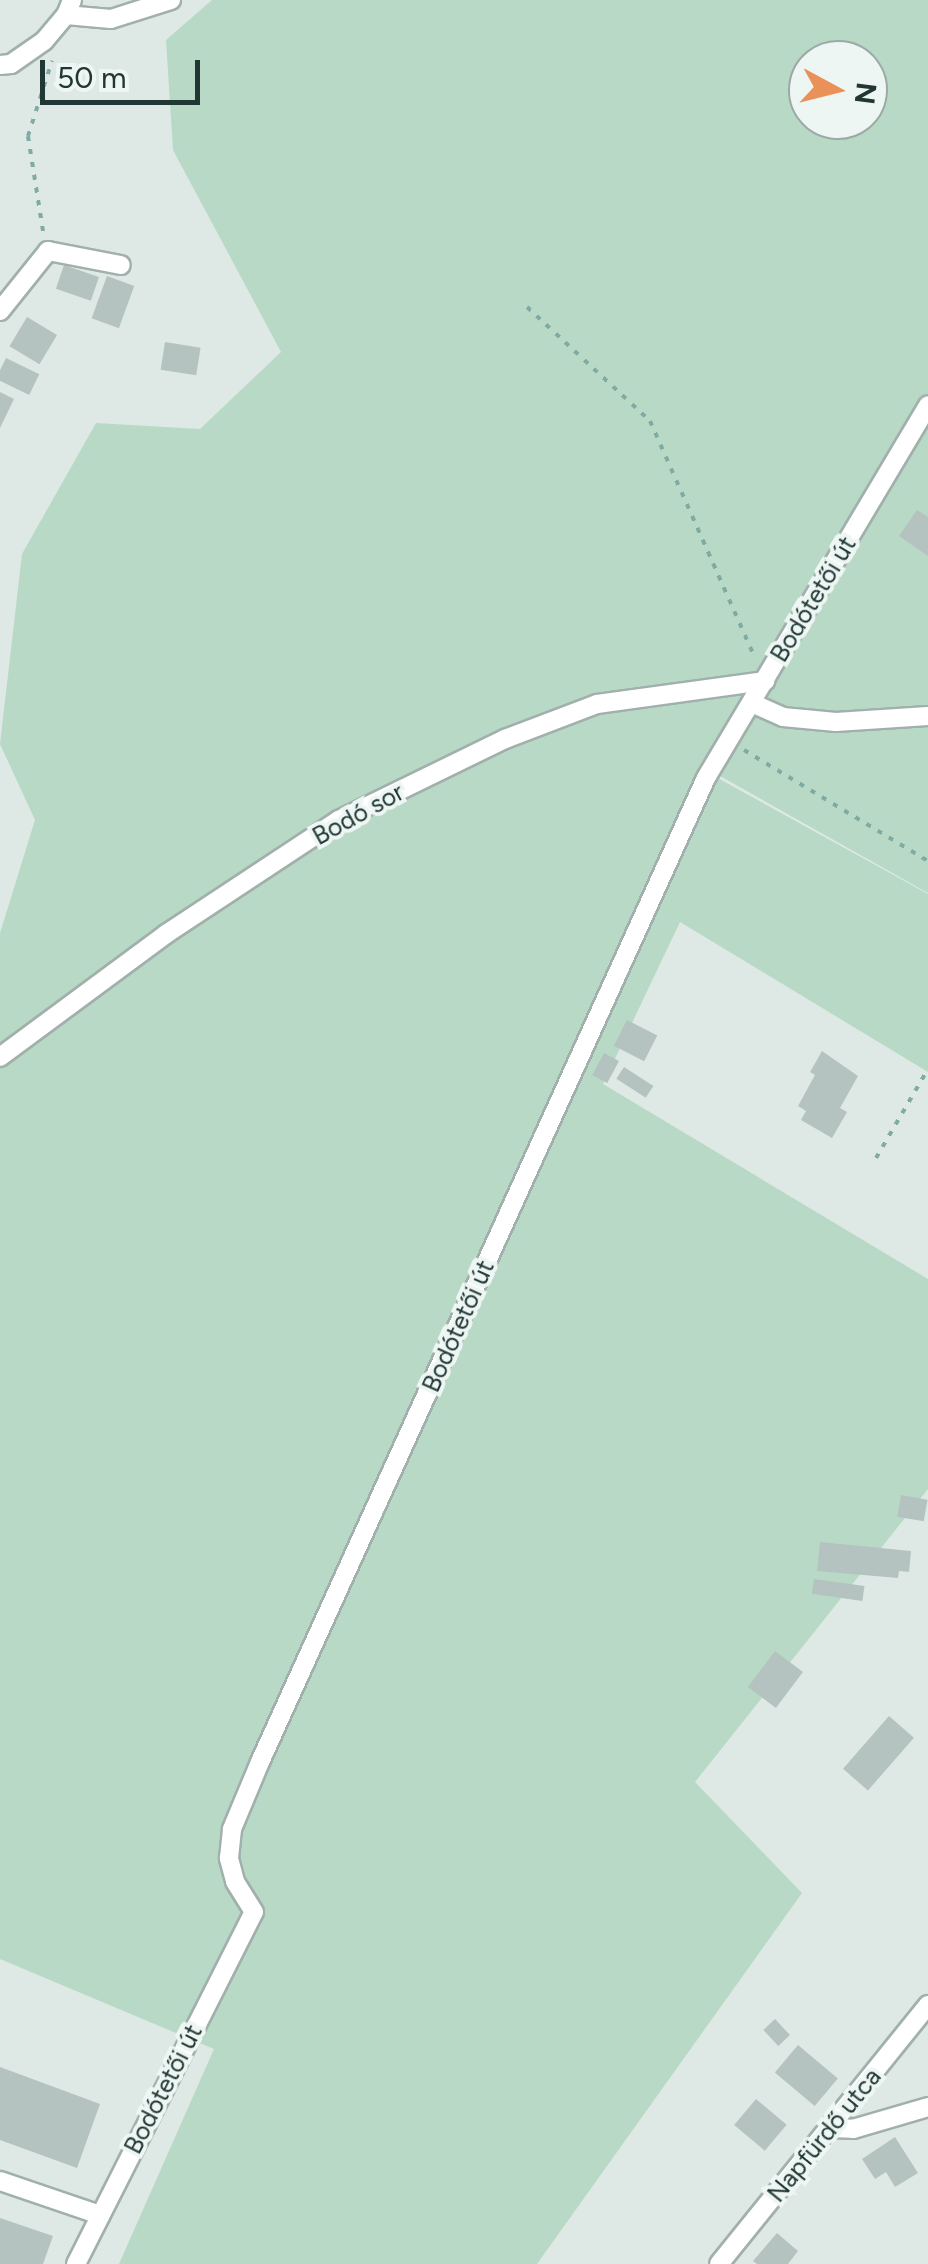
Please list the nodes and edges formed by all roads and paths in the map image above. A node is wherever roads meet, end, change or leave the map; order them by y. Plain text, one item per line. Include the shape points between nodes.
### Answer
1 (172, 0) edge
2 (69, 8) edge
3 (55, 50) dead end
4 (0, 66) edge
5 (48, 250) junction
6 (121, 265) dead end
7 (527, 308) dead end
8 (0, 311) edge
9 (928, 405) edge
10 (765, 680) junction
11 (754, 704) junction
12 (928, 716) edge
13 (729, 741) junction
14 (928, 862) edge
15 (0, 1056) edge
16 (928, 1069) edge
17 (876, 1158) dead end
18 (928, 2005) edge
19 (928, 2107) edge
20 (829, 2128) junction
21 (0, 2181) edge
22 (100, 2215) junction
23 (76, 2264) edge
24 (720, 2264) edge

1 - 2 street via 111,18
2 - 4 street via 44,40
3 - 5 path via 28,136
5 - 6 street
5 - 8 street
7 - 10 path via 650,421
9 - 10 street, Bodótetői út
10 - 11 street, Bodótetői út
10 - 15 street, Bodó sor via 597,704 504,739 339,820 166,934
11 - 12 street via 784,717 836,722
11 - 13 street, Bodótetői út
13 - 14 path
13 - 22 street, Bodótetői út via 698,796 260,1762 232,1828 229,1858 234,1881 254,1912
16 - 17 path
18 - 20 street, Napfürdő utca
19 - 20 street via 852,2129
20 - 24 street, Napfürdő utca
21 - 22 street
22 - 23 street, Bodótetői út

